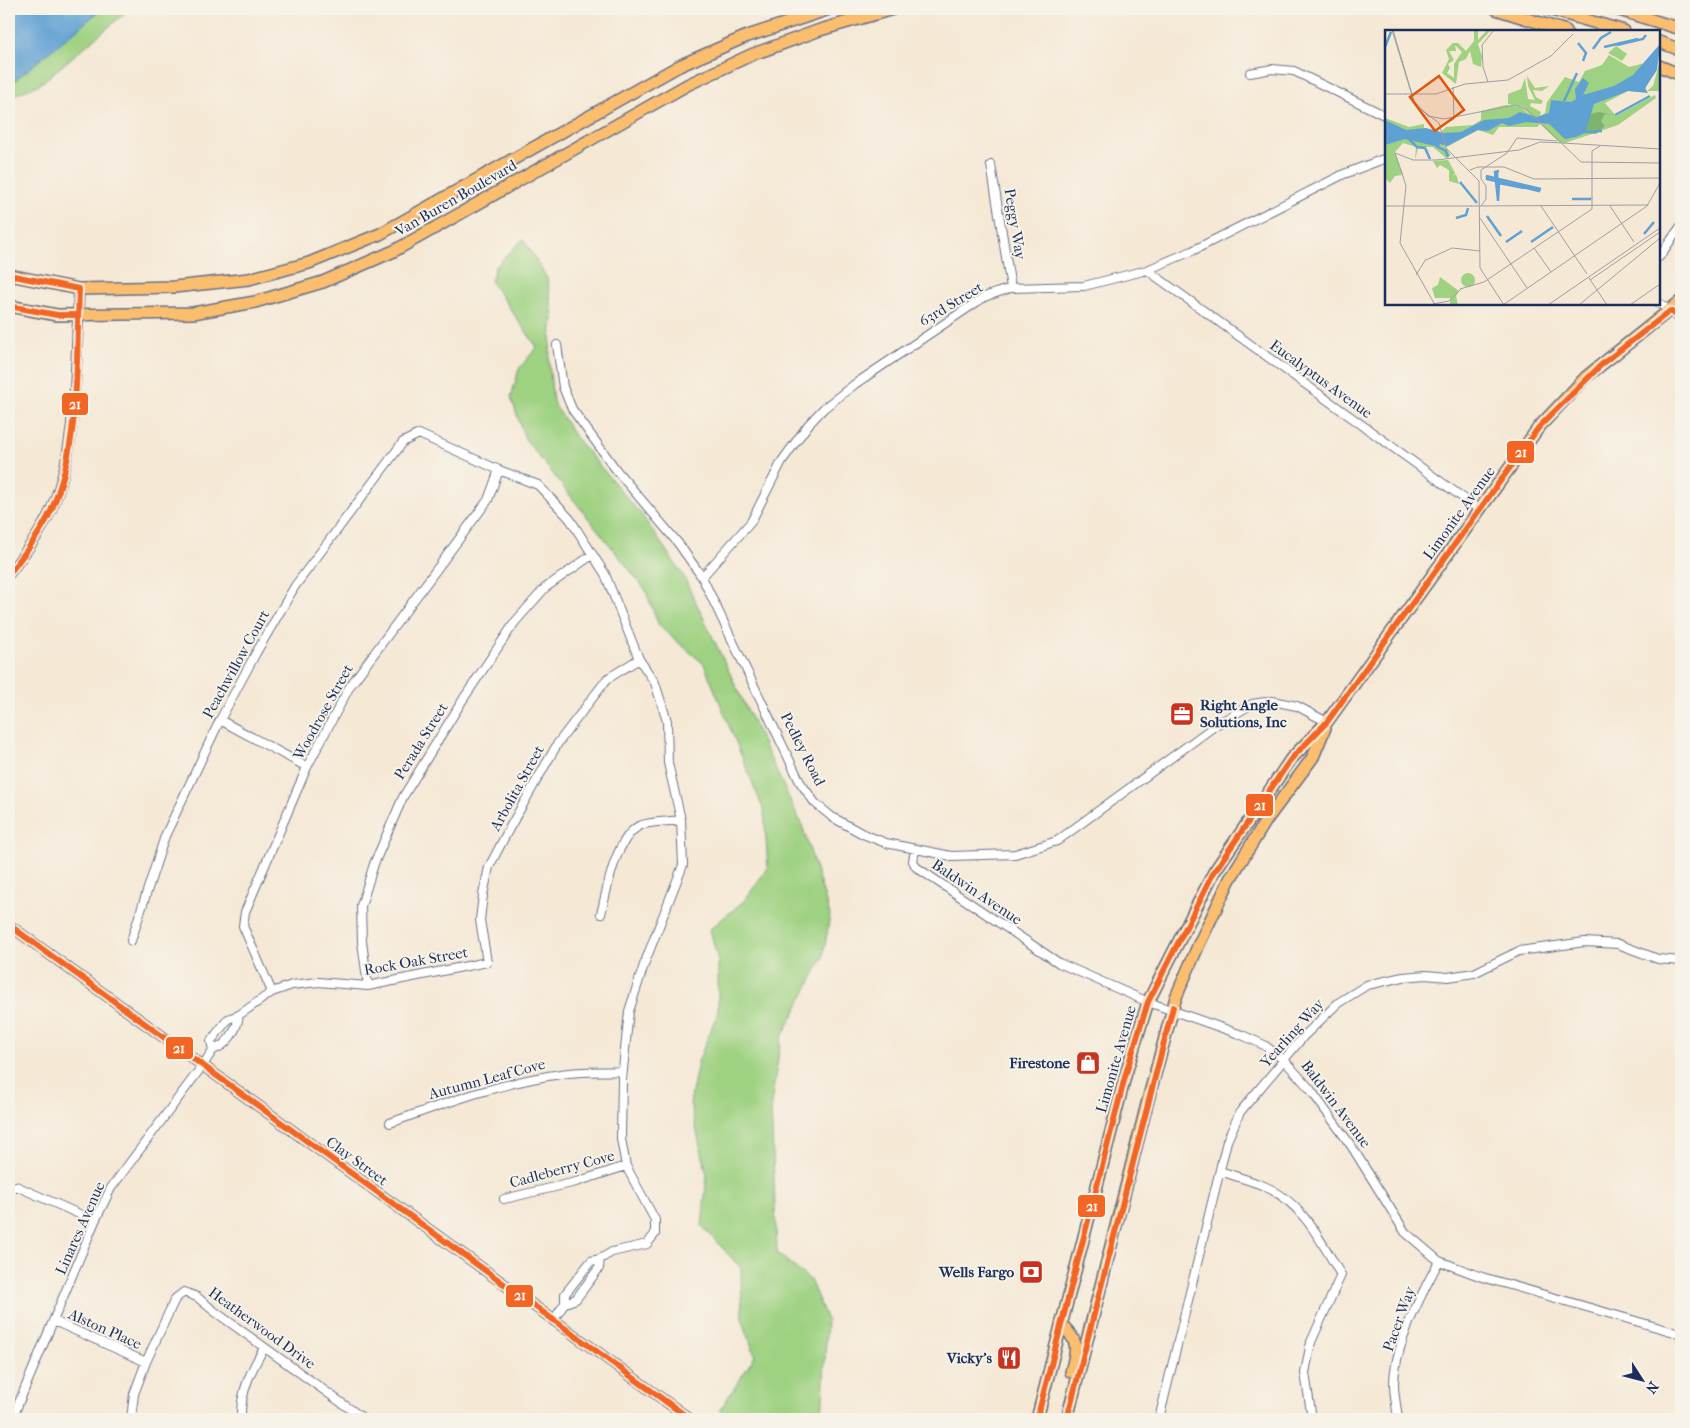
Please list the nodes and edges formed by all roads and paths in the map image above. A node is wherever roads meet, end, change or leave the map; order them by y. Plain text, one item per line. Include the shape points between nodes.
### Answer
1 (829, 9) edge
2 (893, 9) edge
3 (1496, 9) edge
4 (1548, 9) edge
5 (1616, 9) edge
6 (1681, 29) edge
7 (1563, 30) edge
8 (1621, 30) edge
9 (1660, 42) edge
10 (1681, 50) edge
11 (1660, 66) edge
12 (1250, 73) dead end
13 (1681, 75) edge
14 (1385, 116) edge
15 (1385, 158) edge
16 (991, 165) dead end
17 (1681, 226) edge
18 (1660, 256) edge
19 (1147, 270) junction
20 (9, 275) edge
21 (1011, 288) junction
22 (79, 289) junction
23 (1681, 301) edge
24 (1660, 304) edge
25 (9, 306) edge
26 (1670, 311) junction
27 (78, 315) junction
28 (1681, 318) edge
29 (557, 345) dead end
30 (498, 470) junction
31 (1480, 510) junction
32 (592, 555) junction
33 (9, 574) edge
34 (702, 577) junction
35 (639, 659) junction
36 (220, 720) junction
37 (1327, 722) junction
38 (308, 767) junction
39 (681, 820) junction
40 (916, 850) junction
41 (601, 914) dead end
42 (9, 925) edge
43 (131, 941) dead end
44 (1681, 961) edge
45 (487, 962) joint
46 (368, 986) junction
47 (272, 992) junction
48 (1148, 1002) junction
49 (1172, 1011) junction
50 (239, 1015) junction
51 (213, 1050) junction
52 (1284, 1060) junction
53 (203, 1065) junction
54 (623, 1071) junction
55 (390, 1123) dead end
56 (626, 1166) junction
57 (1220, 1171) junction
58 (9, 1189) edge
59 (504, 1198) dead end
60 (95, 1221) junction
61 (600, 1259) junction
62 (1439, 1261) junction
63 (565, 1303) junction
64 (553, 1321) junction
65 (54, 1322) junction
66 (1062, 1324) junction
67 (1681, 1334) edge
68 (264, 1348) junction
69 (146, 1362) junction
70 (12, 1419) edge
71 (132, 1419) edge
72 (241, 1419) edge
73 (364, 1419) edge
74 (690, 1419) edge
75 (1037, 1419) edge
76 (1059, 1419) edge
77 (1066, 1419) edge
78 (1159, 1419) edge
79 (1312, 1419) edge
80 (1398, 1419) edge

1 - 22 main road, Van Buren Boulevard via 745,37 680,66 380,234 309,263 226,282 174,287
2 - 27 main road, Van Buren Boulevard via 820,30 751,55 687,85 394,251 323,282 255,302 193,313
3 - 7 main road
4 - 8 main road
5 - 6 main road
9 - 10 main road
11 - 13 main road
12 - 14 street via 1272,68 1294,71
15 - 19 street, 63rd Street via 1344,174 1192,251
16 - 21 street, Peggy Way
17 - 18 street
19 - 21 street, 63rd Street via 1084,286
19 - 31 street, Eucalyptus Avenue
20 - 22 main road, Van Buren Boulevard
21 - 34 street, 63rd Street via 984,298 824,408 808,424 782,461 751,522
22 - 27 main road
23 - 26 main road, Limonite Avenue
24 - 26 street
25 - 27 main road, Van Buren Boulevard via 57,315
26 - 28 main road
26 - 31 main road, Limonite Avenue via 1569,393 1539,427
27 - 33 main road via 73,401 61,483 38,534
29 - 34 street, Pedley Road via 563,387 572,410 617,472 678,543
30 - 32 street via 538,485 570,519
30 - 36 street, Peachwillow Court via 420,434 403,442 295,586
30 - 38 street, Woodrose Street via 488,500 350,686
31 - 37 main road, Limonite Avenue
32 - 35 street via 605,574
32 - 46 street, Perada Street via 545,588 515,622 403,797 374,864 361,906
34 - 40 street, Pedley Road via 800,782 815,803 832,817 864,834
35 - 39 street via 656,683 666,721 668,763
35 - 45 street, Arbolita Street via 607,679 558,743 510,827 490,867 482,895 480,920
36 - 38 street
36 - 43 street, Peachwillow Court via 165,836
37 - 40 street, Pedley Road via 1297,706 1272,701 1252,704 1216,725 1057,841 1015,854 951,856
37 - 48 main road, Limonite Avenue via 1291,759 1214,872
37 - 49 main road, Limonite Avenue via 1313,756 1267,819 1230,879 1198,944
38 - 47 street, Woodrose Street via 245,912 242,926
39 - 41 street via 639,826 628,836 611,870
39 - 54 street via 683,866 629,1011
40 - 48 street, Baldwin Avenue via 913,861 916,868 1060,963
42 - 53 main road, Clay Street
44 - 52 street, Yearling Way via 1658,959 1618,944 1585,942 1519,951 1474,973 1448,977 1426,974 1367,985 1338,1003
45 - 46 street, Rock Oak Street
46 - 47 street, Rock Oak Street via 318,982 292,985
47 - 50 street, Rock Oak Street
48 - 49 street, Baldwin Avenue
48 - 66 main road, Limonite Avenue via 1126,1072
49 - 52 street, Baldwin Avenue via 1242,1035 1264,1045
49 - 77 main road, Limonite Avenue
50 - 51 street via 237,1026 222,1046
50 - 51 street, Rock Oak Street via 228,1019 212,1041
51 - 53 street, Linares Avenue
52 - 57 street, Yearling Way via 1240,1112 1227,1141
52 - 62 street, Baldwin Avenue via 1352,1147 1405,1232
53 - 60 street, Linares Avenue via 122,1172
53 - 64 main road, Clay Street
54 - 55 street, Autumn Leaf Cove via 563,1073 522,1081
54 - 56 street via 621,1139
56 - 59 street, Cadleberry Cove via 576,1182
56 - 61 street via 655,1220 655,1234 647,1244 612,1252
57 - 78 street, Yearling Way
57 - 79 street via 1265,1186 1294,1206 1341,1274 1311,1342 1305,1373
58 - 60 street via 16,1186
60 - 65 street, Linares Avenue
61 - 63 street via 600,1268 576,1299
61 - 63 street via 591,1261 565,1294
62 - 67 street, Baldwin Avenue via 1482,1277
62 - 80 street, Pacer Way via 1400,1350 1394,1383
63 - 64 street
64 - 74 main road, Clay Street
65 - 69 street, Alston Place
65 - 70 street, Linares Avenue
66 - 75 main road, Limonite Avenue
66 - 76 main road via 1073,1336 1076,1346
68 - 69 street, Heatherwood Drive via 198,1297 184,1292 175,1298
68 - 72 street via 247,1380
68 - 73 street, Heatherwood Drive
69 - 71 street, Heatherwood Drive via 134,1394

